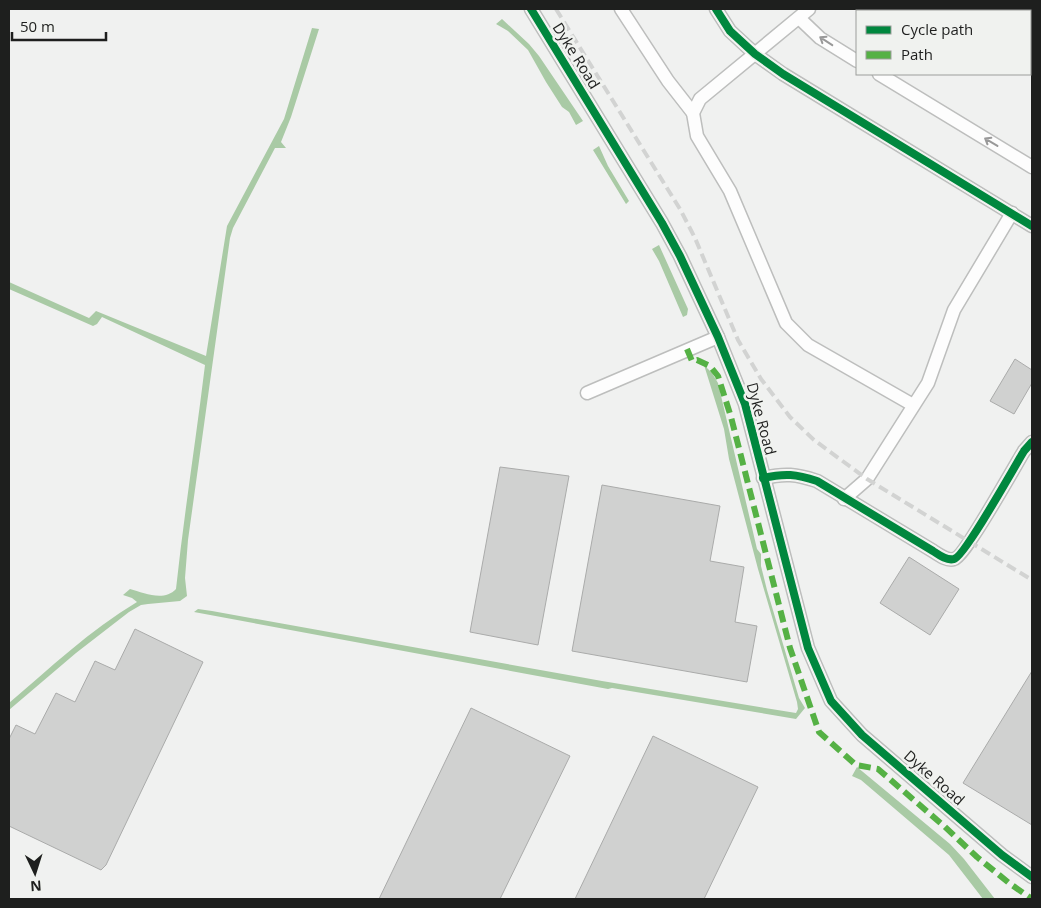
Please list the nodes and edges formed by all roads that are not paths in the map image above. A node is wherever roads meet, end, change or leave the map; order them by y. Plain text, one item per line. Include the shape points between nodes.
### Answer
1 (531, 9) edge
2 (621, 9) edge
3 (716, 9) edge
4 (809, 9) edge
5 (799, 18) junction
6 (756, 54) junction
7 (856, 60) edge
8 (881, 75) edge
9 (693, 113) junction
10 (1032, 168) edge
11 (1012, 213) junction
12 (1032, 226) edge
13 (718, 337) junction
14 (587, 392) dead end
15 (912, 406) junction
16 (1032, 442) edge
17 (763, 478) junction
18 (844, 499) junction
19 (1032, 877) edge

1 - 13 street, Dyke Road via 666,231
2 - 9 street
3 - 6 street via 730,31
4 - 5 street
5 - 6 street
7 -> 5 street via 820,38
6 - 9 street via 700,100
6 - 11 street via 782,74
10 -> 8 street
9 - 15 street via 697,136 730,192 786,323 808,345
11 - 12 street
11 - 15 street via 954,310 928,383
13 - 14 street
13 - 17 street, Dyke Road via 745,404
15 - 18 street via 867,479
16 - 18 street via 969,542 958,558 952,560
17 - 18 street via 797,475 818,481
17 - 19 street, Dyke Road via 808,648 831,701 862,735

